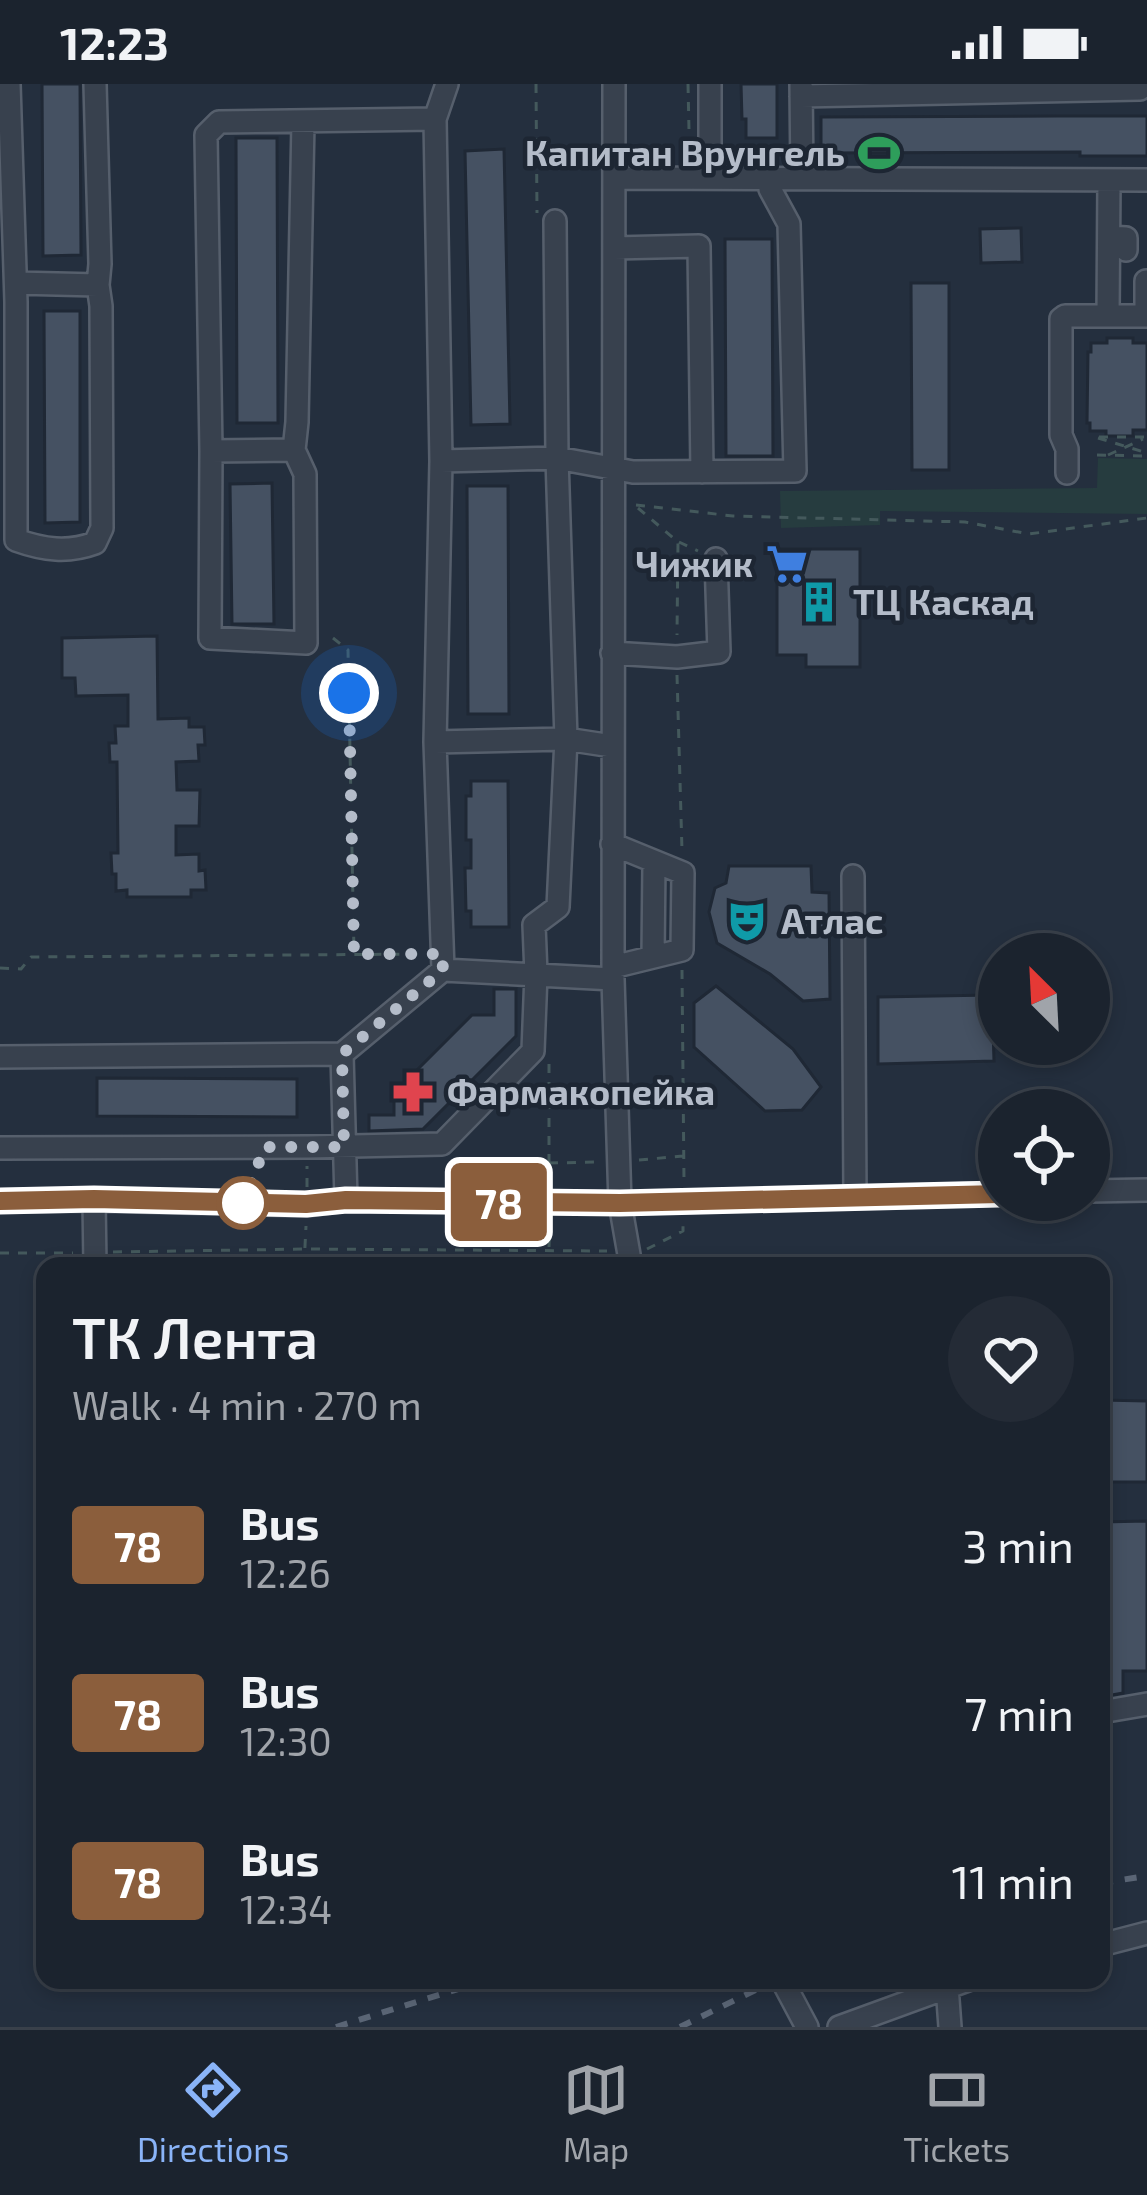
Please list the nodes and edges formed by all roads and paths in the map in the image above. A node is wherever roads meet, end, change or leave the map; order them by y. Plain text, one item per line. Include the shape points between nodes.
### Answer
1 (9, 84) edge
2 (94, 84) edge
3 (447, 84) edge
4 (614, 84) edge
5 (688, 84) edge
6 (710, 84) edge
7 (801, 90) edge
8 (1142, 92) edge
9 (435, 119) junction
10 (303, 122) junction
11 (689, 131) dead end
12 (614, 178) junction
13 (710, 178) junction
14 (802, 178) junction
15 (1109, 180) junction
16 (1147, 180) edge
17 (770, 189) dead end
18 (555, 221) dead end
19 (614, 248) junction
20 (10, 270) edge
21 (1146, 280) edge
22 (98, 285) junction
23 (1108, 316) junction
24 (1147, 437) edge
25 (1123, 448) junction
26 (294, 450) junction
27 (211, 451) junction
28 (1136, 454) junction
29 (1147, 454) edge
30 (1097, 455) dead end
31 (1106, 456) junction
32 (556, 458) junction
33 (441, 460) junction
34 (612, 469) junction
35 (702, 472) junction
36 (1067, 473) dead end
37 (634, 504) dead end
38 (1147, 518) edge
39 (716, 559) dead end
40 (333, 638) dead end
41 (612, 653) junction
42 (566, 740) junction
43 (435, 742) junction
44 (612, 746) junction
45 (612, 844) junction
46 (853, 876) dead end
47 (354, 954) junction
48 (443, 962) junction
49 (0, 968) edge
50 (613, 973) junction
51 (536, 974) junction
52 (342, 1054) junction
53 (0, 1057) edge
54 (344, 1147) junction
55 (0, 1148) edge
56 (684, 1156) dead end
57 (619, 1162) junction
58 (1147, 1190) edge
59 (1110, 1191) edge
60 (978, 1194) edge
61 (855, 1197) junction
62 (94, 1199) junction
63 (346, 1200) junction
64 (0, 1201) edge
65 (550, 1202) junction
66 (620, 1203) junction
67 (549, 1249) dead end
68 (95, 1257) edge
69 (629, 1257) edge
70 (1147, 1704) edge
71 (1110, 1710) edge
72 (1147, 1933) edge
73 (1110, 1943) edge
74 (787, 1989) edge
75 (942, 1989) edge
76 (957, 1989) edge
77 (807, 2027) edge
78 (839, 2027) edge
79 (950, 2027) edge

1 - 20 street
2 - 22 street
3 - 9 street
4 - 12 street
5 - 11 path
6 - 13 street
7 - 8 street
7 - 14 street
9 - 10 street
9 - 33 street
10 - 26 street
10 - 27 street via 219,122 206,135
12 - 13 street
12 - 19 street
13 - 14 street
14 - 15 street
15 - 16 street
15 - 23 street via 1118,244
17 - 35 street via 789,224 795,471
18 - 32 street
19 - 34 street
19 - 35 street via 699,246
20 - 22 street
20 - 22 street via 16,540 41,550 95,543 102,528
21 - 23 street via 1146,316
23 - 36 street via 1061,319
24 - 25 path
24 - 25 path via 1097,437
25 - 28 path
25 - 31 path
26 - 27 street
26 - 27 street via 305,474 305,643 210,638
28 - 29 path
28 - 31 path
30 - 31 path
32 - 33 street
32 - 34 street
32 - 42 street
33 - 43 street
34 - 35 street
34 - 41 street
37 - 38 path via 756,518 965,522 1029,534
39 - 41 street via 719,652
40 - 47 path via 348,650
41 - 44 street
42 - 43 street
42 - 44 street
42 - 51 street via 558,907 534,925
43 - 48 street
44 - 45 street
45 - 50 street
45 - 50 street via 654,862 653,957
46 - 61 street
47 - 48 path
47 - 49 path via 31,957 21,969
48 - 51 street
48 - 52 street
50 - 51 street
50 - 57 street
51 - 54 street via 533,1051 442,1144
52 - 53 street
52 - 54 street
54 - 55 street
54 - 63 street
56 - 57 path
57 - 65 path via 549,1163
57 - 66 street
58 - 59 street
60 - 61 street
61 - 66 street
62 - 63 street
62 - 64 street
62 - 68 street
63 - 65 street
65 - 66 street
65 - 67 path
66 - 69 street
70 - 71 street
72 - 73 street
74 - 77 street
75 - 78 street
76 - 79 street

